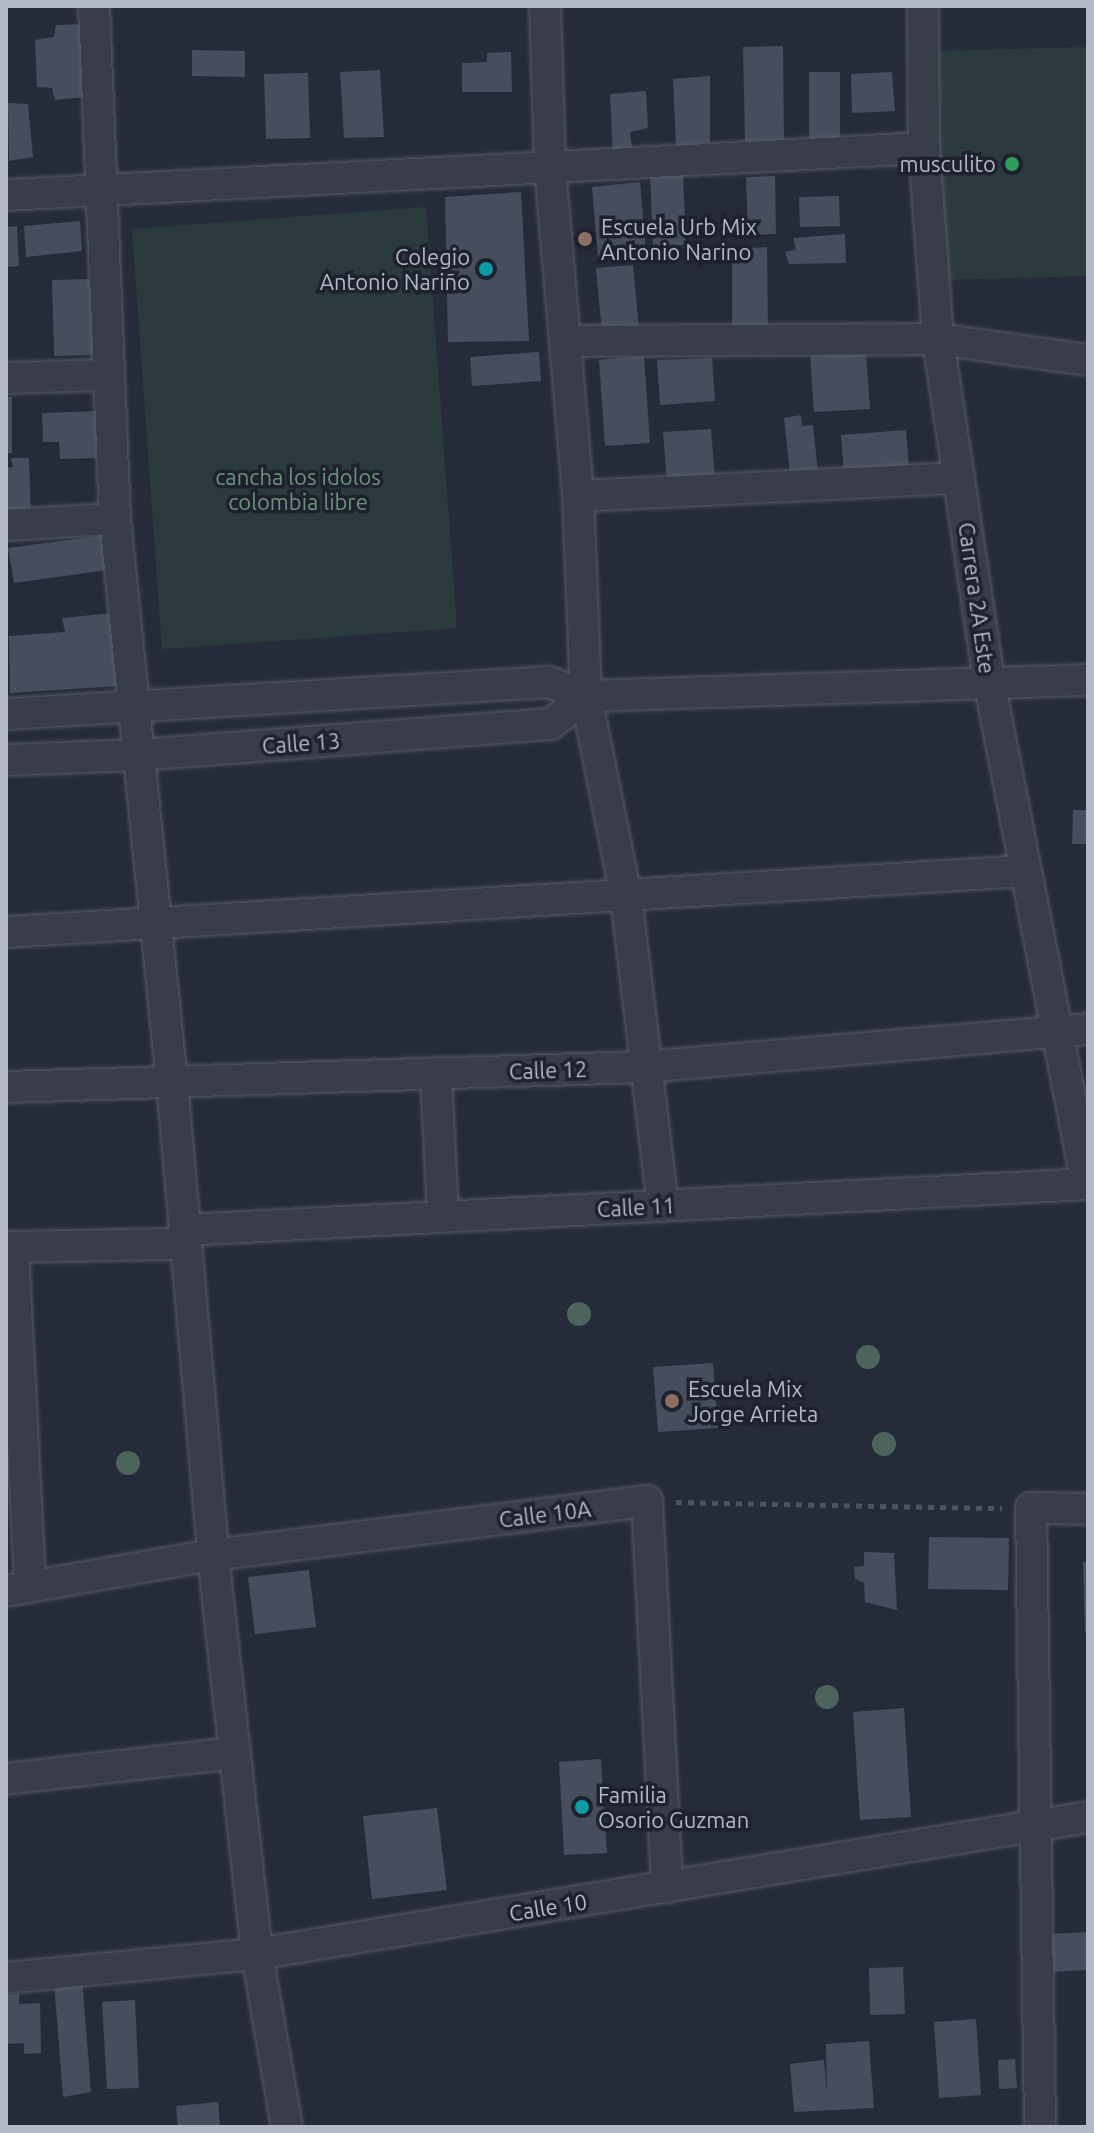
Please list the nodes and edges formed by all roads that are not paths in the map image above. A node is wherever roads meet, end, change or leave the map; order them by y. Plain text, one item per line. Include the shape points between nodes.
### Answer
1 (94, 6) edge
2 (545, 6) edge
3 (923, 6) edge
4 (924, 148) junction
5 (550, 167) junction
6 (102, 189) junction
7 (6, 195) edge
8 (938, 339) junction
9 (567, 341) junction
10 (1088, 360) edge
11 (109, 375) junction
12 (6, 378) edge
13 (959, 478) junction
14 (578, 496) junction
15 (115, 519) junction
16 (6, 525) edge
17 (1088, 680) edge
18 (989, 681) junction
19 (586, 696) junction
20 (133, 706) junction
21 (6, 714) edge
22 (138, 755) junction
23 (6, 760) edge
24 (1026, 871) junction
25 (626, 896) junction
26 (155, 925) junction
27 (6, 932) edge
28 (1073, 1030) edge
29 (644, 1067) junction
30 (436, 1073) junction
31 (172, 1082) junction
32 (6, 1087) edge
33 (1087, 1184) edge
34 (663, 1206) junction
35 (443, 1217) junction
36 (185, 1237) junction
37 (10, 1247) edge
38 (1088, 1509) edge
39 (213, 1555) junction
40 (18, 1589) edge
41 (235, 1753) junction
42 (6, 1779) edge
43 (1088, 1817) edge
44 (1035, 1827) junction
45 (667, 1887) junction
46 (257, 1954) junction
47 (6, 1978) edge
48 (287, 2127) edge
49 (1040, 2127) edge

1 - 6 street
2 - 5 street
3 - 4 street, Carrera 2A Este
4 - 5 street
4 - 8 street, Carrera 2A Este
5 - 6 street
5 - 9 street
6 - 7 street
6 - 11 street
8 - 9 street
8 - 10 street
8 - 13 street, Carrera 2A Este
9 - 14 street
11 - 12 street
11 - 15 street
13 - 14 street
13 - 18 street, Carrera 2A Este
14 - 19 street
15 - 16 street
15 - 20 street
17 - 18 street
18 - 19 street
18 - 24 street, Carrera 2A Este
19 - 20 street via 549,682
19 - 22 street, Calle 13 via 551,724
19 - 25 street
20 - 21 street
20 - 22 street
22 - 23 street, Calle 13
22 - 26 street
24 - 25 street
24 - 28 street, Carrera 2A Este
25 - 26 street
25 - 29 street
26 - 27 street
26 - 31 street
28 - 29 street, Calle 12
28 - 33 street, Carrera 2A Este
29 - 30 street, Calle 12
29 - 34 street
30 - 31 street, Calle 12
30 - 35 street
31 - 32 street, Calle 12
31 - 36 street
33 - 34 street, Calle 11
34 - 35 street, Calle 11
35 - 36 street, Calle 11
36 - 37 street, Calle 11
36 - 39 street
37 - 40 street
38 - 44 street via 1031,1508
39 - 40 street, Calle 10A
39 - 41 street
39 - 45 street, Calle 10A via 647,1501
41 - 42 street
41 - 46 street
43 - 44 street, Calle 10
44 - 45 street, Calle 10
44 - 49 street
45 - 46 street, Calle 10
46 - 47 street, Calle 10
46 - 48 street

